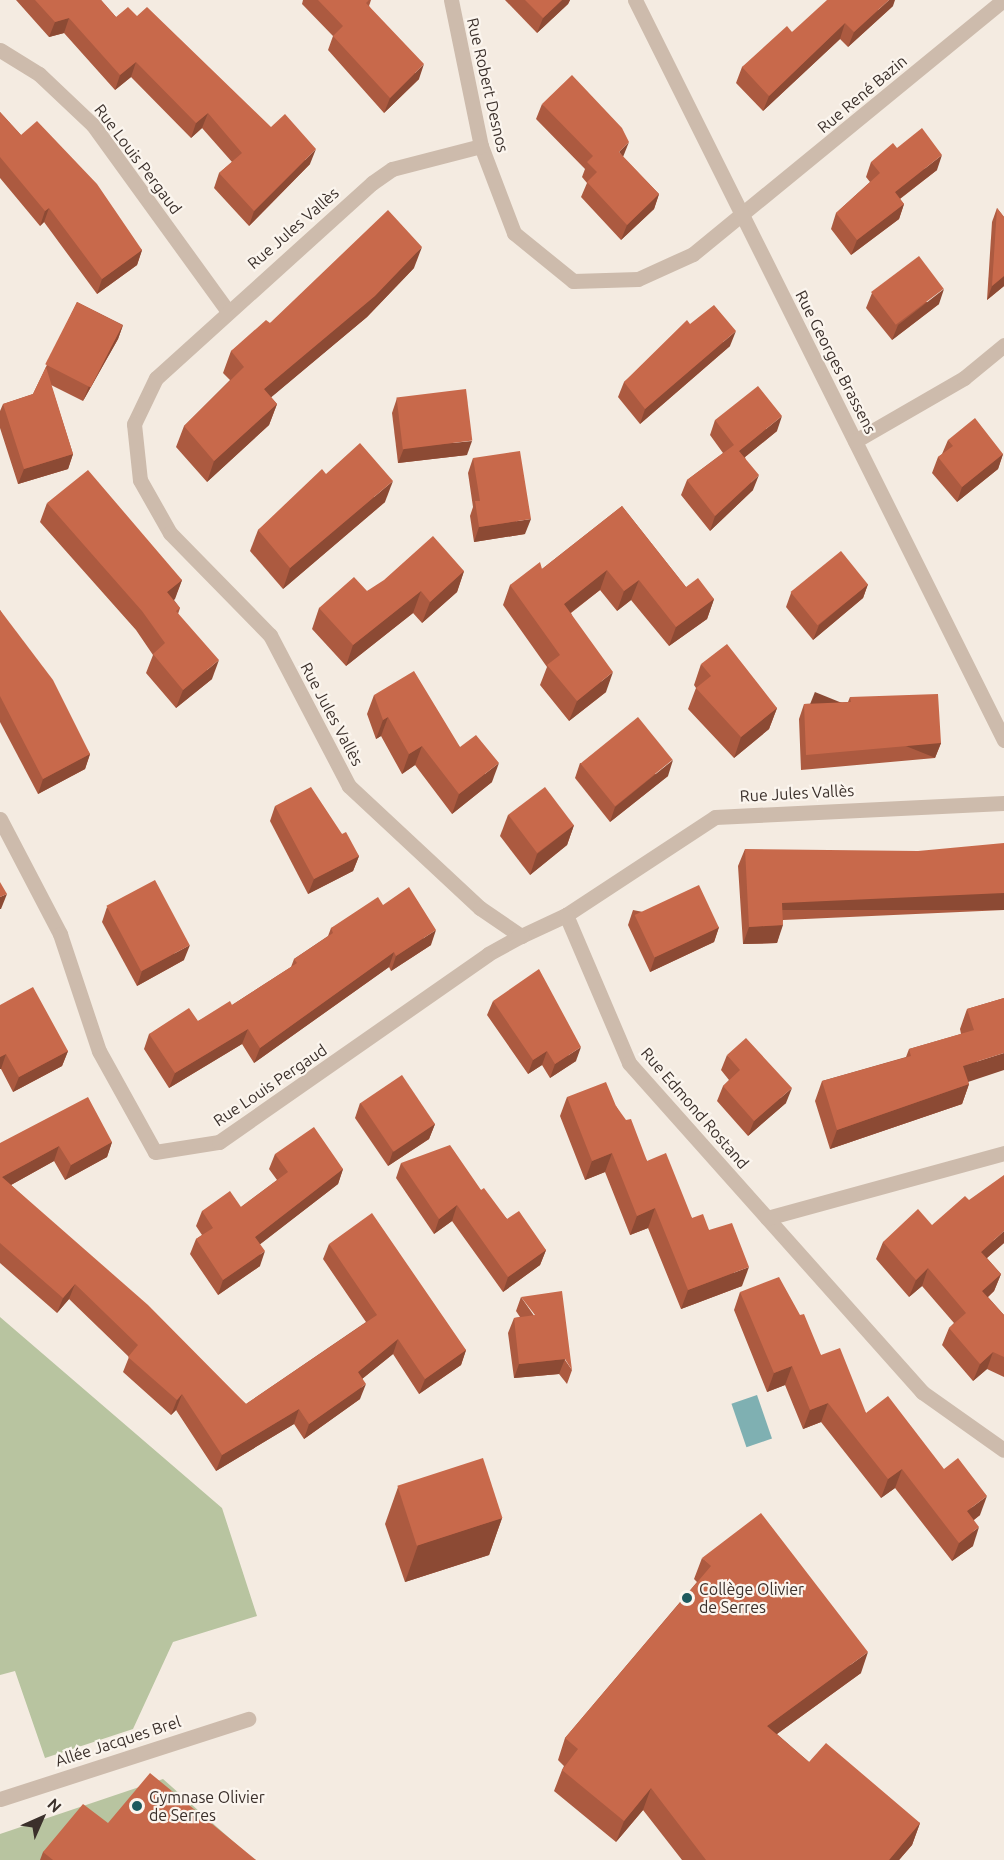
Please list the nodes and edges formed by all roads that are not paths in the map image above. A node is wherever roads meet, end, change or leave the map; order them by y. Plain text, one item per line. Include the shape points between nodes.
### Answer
1 (451, 0) edge
2 (636, 0) edge
3 (1003, 0) edge
4 (0, 50) edge
5 (481, 146) junction
6 (742, 213) junction
7 (227, 310) junction
8 (1004, 345) edge
9 (855, 441) junction
10 (1004, 740) edge
11 (1004, 803) edge
12 (0, 819) edge
13 (566, 915) junction
14 (521, 936) junction
15 (1004, 1153) edge
16 (767, 1218) junction
17 (1004, 1450) edge
18 (248, 1719) dead end
19 (0, 1799) edge

1 - 5 street, Rue Robert Desnos
2 - 6 street, Rue Georges Brassens
3 - 6 street, Rue René Bazin
4 - 7 street, Rue Louis Pergaud via 39,74 93,125
5 - 6 street, Rue Robert Desnos via 514,233 573,281 638,279 693,254
5 - 7 street, Rue Jules Vallès via 392,169
6 - 9 street, Rue Georges Brassens
7 - 14 street, Rue Jules Vallès via 156,378 134,424 140,480 170,533 270,635 349,786 480,908
8 - 9 street via 964,378
9 - 10 street, Rue Georges Brassens
11 - 13 street, Rue Jules Vallès via 715,817
12 - 14 street, Rue Louis Pergaud via 60,934 99,1051 155,1152 219,1142 488,954
13 - 14 street, Rue Jules Vallès
13 - 16 street, Rue Edmond Rostand via 629,1063
15 - 16 street
16 - 17 street, Rue Edmond Rostand via 922,1392
18 - 19 street, Allée Jacques Brel

